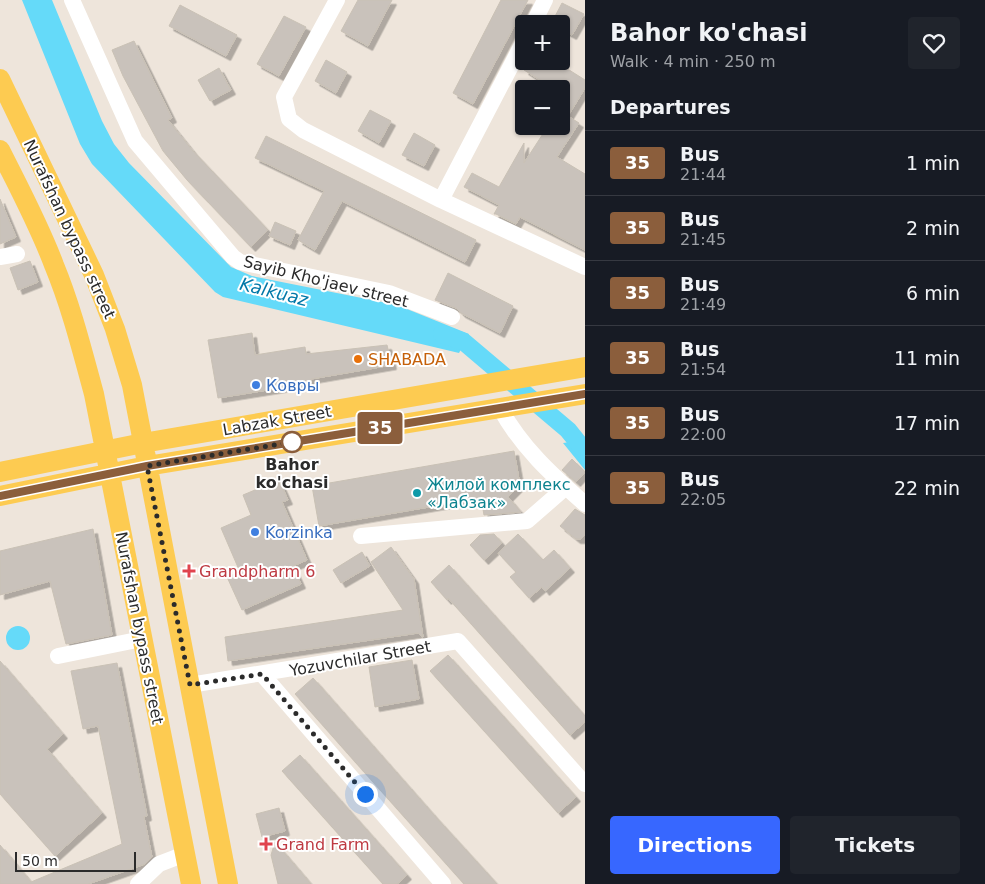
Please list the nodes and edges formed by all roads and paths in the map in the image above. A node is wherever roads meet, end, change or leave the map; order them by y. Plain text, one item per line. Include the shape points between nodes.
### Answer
1 (72, 0) edge
2 (337, 0) edge
3 (545, 0) edge
4 (538, 15) edge
5 (515, 58) edge
6 (0, 79) edge
7 (0, 150) edge
8 (46, 174) junction
9 (20, 188) junction
10 (441, 200) junction
11 (17, 254) dead end
12 (0, 257) edge
13 (585, 267) edge
14 (452, 317) dead end
15 (585, 366) edge
16 (585, 394) edge
17 (508, 406) junction
18 (143, 443) junction
19 (105, 450) junction
20 (147, 466) junction
21 (0, 472) edge
22 (110, 474) junction
23 (566, 487) junction
24 (0, 496) edge
25 (585, 504) edge
26 (361, 536) dead end
27 (142, 639) junction
28 (58, 656) dead end
29 (262, 674) junction
30 (190, 685) junction
31 (585, 784) edge
32 (185, 854) junction
33 (138, 884) edge
34 (191, 884) edge
35 (228, 884) edge
36 (443, 884) edge

1 - 14 street, Sayib Kho'jaev street via 136,141 233,257 240,262 389,293
2 - 10 street via 284,97 288,118 303,130
3 - 4 street
5 - 10 street
6 - 8 main road, Nurafshan bypass street
7 - 9 main road, Nurafshan bypass street
8 - 9 main road via 44,183 37,189
8 - 18 main road, Nurafshan bypass street via 87,258 115,329 132,385
9 - 19 main road, Nurafshan bypass street via 64,292 94,394
10 - 13 street
11 - 12 street
15 - 18 main road, Labzak Street
16 - 17 main road, Labzak Street
17 - 20 main road, Labzak Street
17 - 23 street via 511,429 532,456
18 - 19 main road, Labzak Street
18 - 20 main road, Nurafshan bypass street
19 - 21 main road, Labzak Street
19 - 22 main road, Nurafshan bypass street
20 - 22 main road, Labzak Street
20 - 30 main road, Nurafshan bypass street
22 - 24 main road, Labzak Street
22 - 27 main road, Nurafshan bypass street
23 - 25 street
23 - 26 street via 527,521
27 - 28 street
27 - 32 main road, Nurafshan bypass street
29 - 30 street, Yozuvchilar Street
29 - 31 street, Yozuvchilar Street via 458,641
29 - 36 street, Yozuvchilar Street
30 - 35 main road, Nurafshan bypass street
32 - 33 street via 160,864
32 - 34 main road, Nurafshan bypass street

